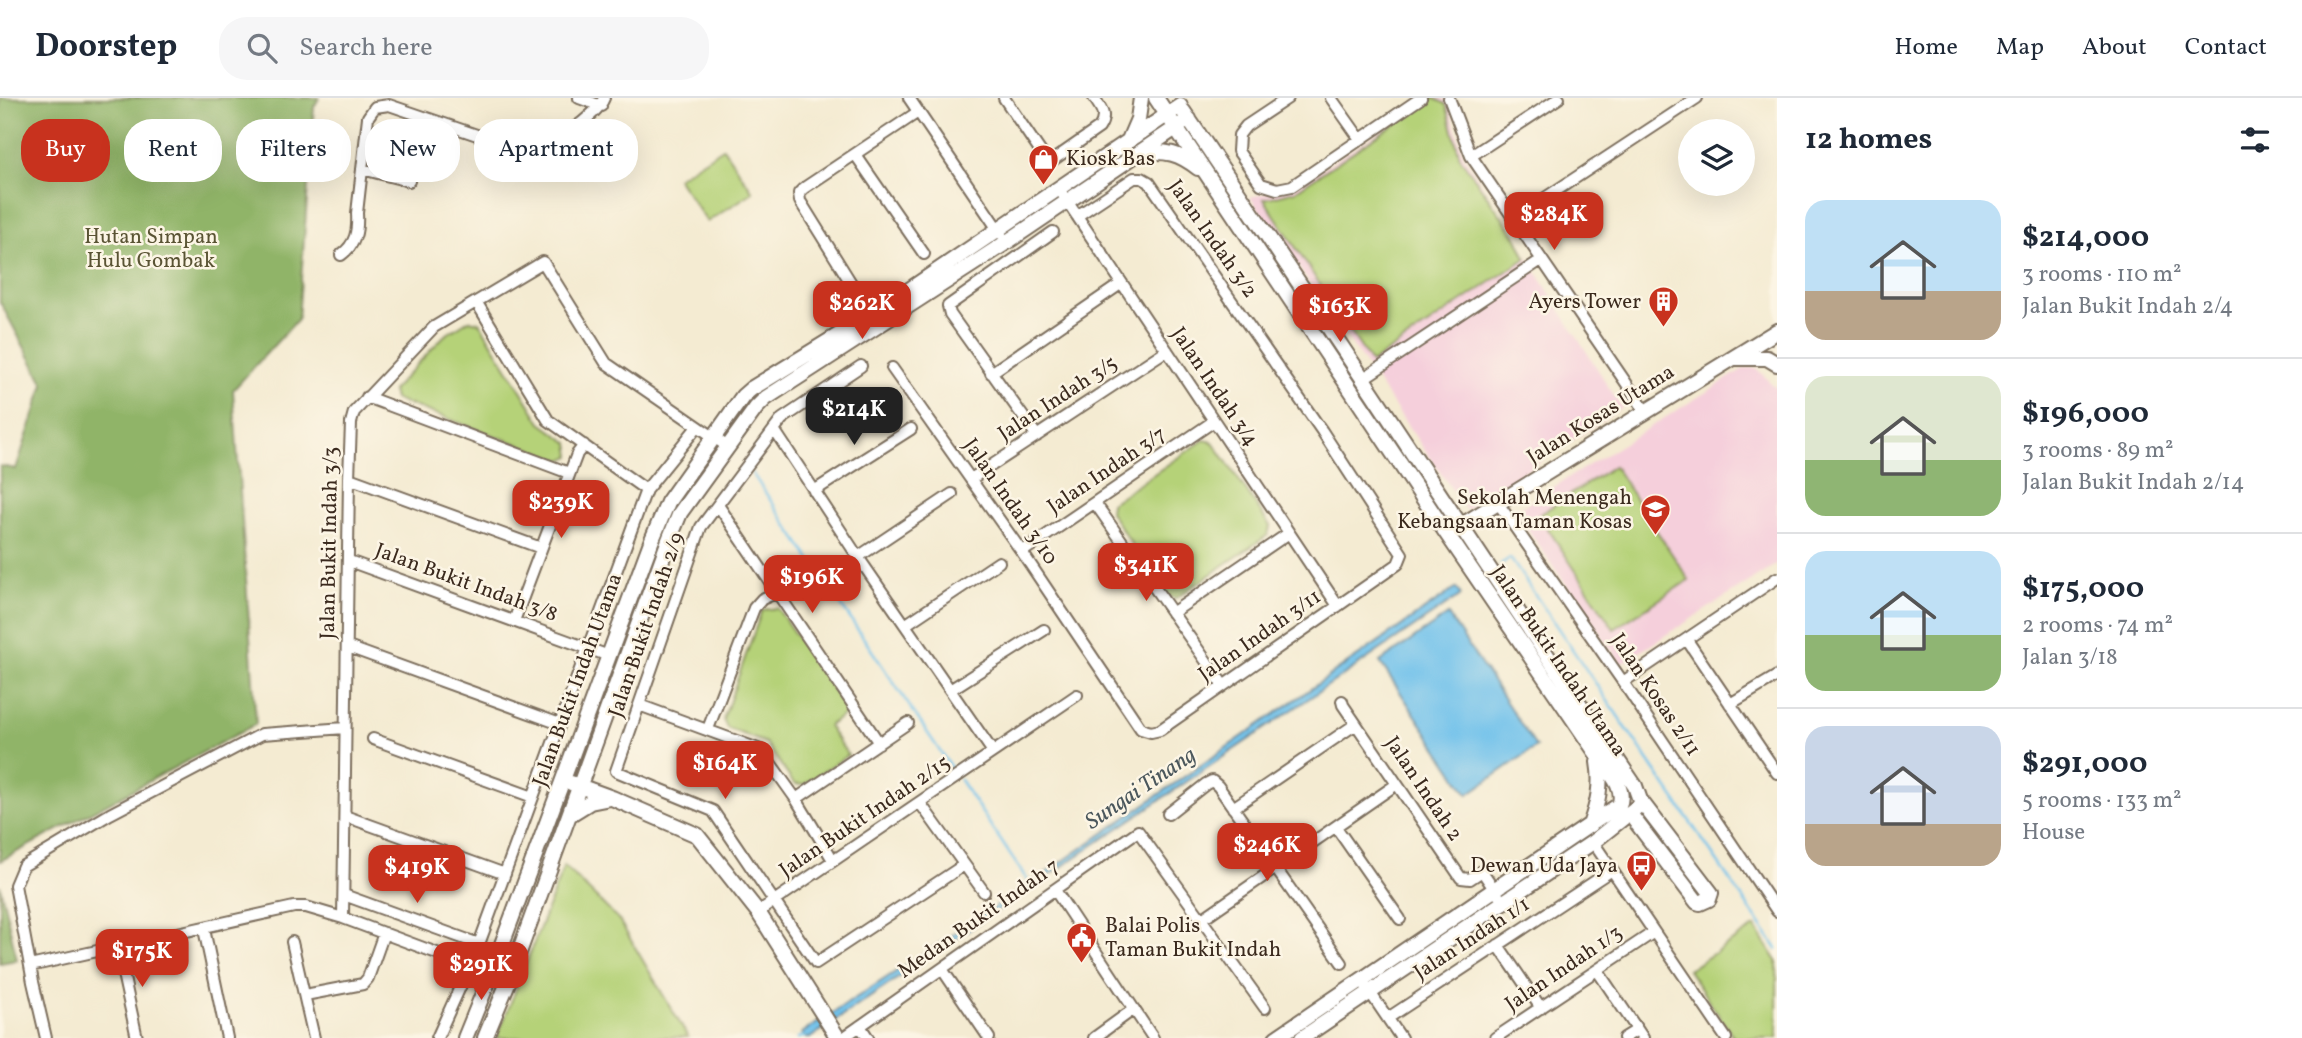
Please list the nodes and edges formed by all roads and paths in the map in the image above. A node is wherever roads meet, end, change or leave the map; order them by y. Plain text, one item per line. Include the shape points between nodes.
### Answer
1 (579, 98) edge
2 (909, 98) edge
3 (1004, 98) edge
4 (1094, 98) edge
5 (1141, 98) edge
6 (1156, 98) edge
7 (1288, 98) edge
8 (1331, 98) edge
9 (1421, 98) edge
10 (1450, 98) edge
11 (1535, 98) edge
12 (1559, 98) edge
13 (1697, 98) edge
14 (603, 102) edge
15 (1177, 102) edge
16 (1539, 110) junction
17 (918, 112) junction
18 (1189, 119) junction
19 (1171, 121) junction
20 (1360, 139) junction
21 (1133, 147) junction
22 (855, 154) junction
23 (1471, 156) junction
24 (362, 169) junction
25 (365, 170) edge
26 (1204, 173) junction
27 (1063, 195) junction
28 (1077, 216) junction
29 (1513, 219) junction
30 (1053, 232) dead end
31 (1002, 236) junction
32 (924, 254) dead end
33 (341, 255) dead end
34 (1541, 260) junction
35 (1122, 284) junction
36 (856, 291) dead end
37 (477, 303) junction
38 (1777, 331) edge
39 (1762, 340) junction
40 (1167, 350) junction
41 (1732, 359) junction
42 (1777, 363) edge
43 (861, 366) dead end
44 (892, 368) dead end
45 (991, 373) junction
46 (1364, 378) junction
47 (368, 397) junction
48 (1646, 412) junction
49 (1214, 421) junction
50 (697, 427) junction
51 (911, 429) dead end
52 (775, 431) junction
53 (1037, 436) junction
54 (714, 439) junction
55 (584, 445) junction
56 (728, 447) junction
57 (569, 474) junction
58 (349, 478) junction
59 (971, 480) junction
60 (646, 489) junction
61 (814, 491) junction
62 (952, 494) dead end
63 (1095, 502) junction
64 (1498, 503) junction
65 (718, 505) junction
66 (1460, 526) junction
67 (1289, 533) junction
68 (1447, 534) junction
69 (541, 548) junction
70 (1022, 552) junction
71 (858, 556) junction
72 (349, 561) junction
73 (999, 562) dead end
74 (1398, 564) joint
75 (1777, 578) edge
76 (778, 592) junction
77 (1338, 606) junction
78 (1172, 613) junction
79 (514, 621) junction
80 (905, 625) junction
81 (1044, 630) dead end
82 (1687, 640) junction
83 (348, 647) junction
84 (587, 648) junction
85 (609, 656) junction
86 (1777, 676) edge
87 (1623, 682) junction
88 (1223, 685) junction
89 (950, 690) junction
90 (1077, 695) dead end
91 (1342, 701) dead end
92 (639, 705) junction
93 (1730, 705) junction
94 (908, 723) dead end
95 (560, 724) junction
96 (1356, 724) junction
97 (345, 728) junction
98 (708, 729) junction
99 (1141, 729) joint
100 (373, 739) dead end
101 (879, 743) junction
102 (993, 752) junction
103 (1597, 754) junction
104 (589, 760) junction
105 (1777, 774) edge
106 (563, 780) junction
107 (1397, 784) junction
108 (579, 786) junction
109 (533, 797) junction
110 (612, 798) junction
111 (796, 799) junction
112 (1640, 800) junction
113 (920, 803) junction
114 (1233, 808) junction
115 (1168, 814) dead end
116 (1630, 814) junction
117 (569, 815) junction
118 (345, 816) junction
119 (1590, 825) junction
120 (1336, 827) junction
121 (1593, 842) junction
122 (833, 860) junction
123 (964, 865) junction
124 (1275, 868) junction
125 (1612, 870) junction
126 (505, 874) junction
127 (1055, 890) junction
128 (984, 892) dead end
129 (344, 895) junction
130 (1499, 896) junction
131 (775, 902) junction
132 (1777, 911) edge
133 (758, 912) junction
134 (343, 918) junction
135 (1202, 919) junction
136 (1401, 919) dead end
137 (204, 929) junction
138 (1654, 932) junction
139 (384, 933) junction
140 (292, 942) dead end
141 (1498, 945) junction
142 (117, 946) junction
143 (1342, 963) dead end
144 (470, 965) junction
145 (30, 966) junction
146 (942, 969) junction
147 (1597, 970) junction
148 (491, 974) junction
149 (1361, 979) junction
150 (509, 980) junction
151 (1371, 992) junction
152 (305, 995) junction
153 (1265, 1008) dead end
154 (1541, 1008) junction
155 (1133, 1009) junction
156 (1388, 1017) junction
157 (860, 1026) junction
158 (1640, 1034) edge
159 (46, 1038) edge
160 (136, 1038) edge
161 (228, 1038) edge
162 (314, 1038) edge
163 (437, 1038) edge
164 (465, 1038) edge
165 (485, 1038) edge
166 (840, 1038) edge
167 (868, 1038) edge
168 (989, 1038) edge
169 (1094, 1038) edge
170 (1153, 1038) edge
171 (1276, 1038) edge
172 (1302, 1038) edge
173 (1401, 1038) edge
174 (1495, 1038) edge
175 (1624, 1038) edge
176 (1726, 1038) edge

1 - 14 street
2 - 17 street
3 - 4 street via 1046,160 1053,160 1099,128 1103,111
5 - 21 street
6 - 19 street
7 - 20 street via 1240,135 1238,152 1261,184 1277,189 1292,186
8 - 20 street
9 - 20 street
10 - 23 street
11 - 16 street
12 - 16 street
13 - 29 street
14 - 24 street via 565,134 528,150 389,105 375,107 368,117
15 - 18 street, Jalan Bukit Indah Utama
15 - 19 street, Jalan Bukit Indah Utama
16 - 23 street
17 - 22 street
17 - 31 street
18 - 19 street, Jalan Bukit Indah Utama
18 - 46 street, Jalan Bukit Indah Utama
19 - 21 street, Jalan Bukit Indah Utama
19 - 26 street, Jalan Bukit Indah Utama
21 - 26 street via 1183,157
21 - 27 street, Jalan Bukit Indah Utama
22 - 32 street
22 - 36 street via 799,193
23 - 29 street
24 - 25 street
24 - 33 street via 355,240
26 - 68 street, Jalan Bukit Indah Utama
27 - 28 street, Jalan Indah 3/4
27 - 31 street, Jalan Bukit Indah Utama
28 - 35 street, Jalan Indah 3/4
28 - 74 street, Jalan Indah 3/2 via 1134,178 1149,182 1322,431 1402,554
29 - 34 street
30 - 45 street via 948,306
31 - 54 street, Jalan Bukit Indah Utama via 751,389
31 - 56 street, Jalan Bukit Indah Utama via 766,398
34 - 46 street
34 - 48 street
35 - 40 street, Jalan Indah 3/4
35 - 45 street
37 - 47 street, Jalan Bukit Indah 3/3 via 434,327
37 - 50 street, Jalan Bukit Indah 3/3 via 543,262 606,363
37 - 55 street via 548,420
38 - 39 street, Jalan Kosas Utama
39 - 41 street, Jalan Kosas Utama
39 - 42 street
40 - 49 street, Jalan Indah 3/4
40 - 53 street, Jalan Indah 3/5
41 - 42 street via 1767,358
41 - 48 street, Jalan Kosas Utama
43 - 52 street, Jalan Bukit Indah 2/9 via 782,419
44 - 59 street, Jalan Indah 3/10
45 - 53 street
46 - 66 street, Jalan Bukit Indah Utama
47 - 57 street
47 - 58 street, Jalan Bukit Indah 3/3 via 354,412 351,424
48 - 64 street, Jalan Kosas Utama
49 - 63 street, Jalan Indah 3/7
49 - 67 street, Jalan Indah 3/4
50 - 54 street
50 - 60 street
51 - 61 street
52 - 61 street
52 - 65 street, Jalan Bukit Indah 2/9
53 - 59 street, Jalan Indah 3/5
54 - 56 street
54 - 85 street, Jalan Bukit Indah Utama via 668,502
55 - 57 street
55 - 60 street
56 - 104 street, Jalan Bukit Indah Utama via 680,513
57 - 69 street
58 - 69 street
58 - 72 street, Jalan Bukit Indah 3/3
59 - 70 street, Jalan Indah 3/10
60 - 84 street
61 - 71 street
62 - 71 street
63 - 70 street, Jalan Indah 3/7
63 - 78 street
64 - 66 street, Jalan Kosas Utama
64 - 87 street, Jalan Kosas 2/11
65 - 76 street
65 - 92 street, Jalan Bukit Indah 2/9 via 701,527
66 - 68 street, Jalan Kosas Utama
66 - 112 street, Jalan Bukit Indah Utama via 1635,786
67 - 77 street, Jalan Indah 3/4
67 - 78 street
68 - 103 street, Jalan Bukit Indah Utama
69 - 79 street
70 - 99 street, Jalan Indah 3/10
71 - 80 street
72 - 79 street, Jalan Bukit Indah 3/8
72 - 83 street, Jalan Bukit Indah 3/3
73 - 80 street
74 - 77 street, Jalan Indah 3/11
75 - 82 street
76 - 98 street via 754,608
76 - 101 street
77 - 88 street, Jalan Indah 3/11
78 - 88 street
79 - 84 street, Jalan Bukit Indah 3/8
80 - 89 street
81 - 89 street
82 - 87 street
82 - 93 street
83 - 95 street
83 - 97 street, Jalan Bukit Indah 3/3
84 - 85 street, Jalan Bukit Indah 3/8
84 - 95 street
85 - 106 street, Jalan Bukit Indah Utama
86 - 93 street
87 - 132 street, Jalan Kosas 2/11
88 - 99 street, Jalan Indah 3/11 via 1160,730
89 - 102 street
90 - 102 street, Jalan Bukit Indah 2/15
91 - 96 street, Jalan Indah 2
92 - 98 street
92 - 131 street, Jalan Bukit Indah 2/9 via 616,771 713,811
93 - 105 street
94 - 101 street
95 - 109 street
96 - 107 street, Jalan Indah 2
96 - 114 street
97 - 118 street, Jalan Bukit Indah 3/3
97 - 145 street via 262,734 23,866 15,885
98 - 111 street via 761,750
100 - 109 street
101 - 111 street
102 - 113 street, Jalan Bukit Indah 2/15
103 - 119 street via 1601,781
103 - 119 street, Jalan Bukit Indah Utama via 1622,798
104 - 108 street, Jalan Bukit Indah Utama
104 - 110 street via 594,781
106 - 108 street
106 - 148 street, Jalan Bukit Indah Utama
107 - 120 street
107 - 130 street, Jalan Indah 2 via 1461,878 1470,879 1482,871
108 - 110 street
108 - 117 street, Jalan Bukit Indah Utama
109 - 126 street
110 - 117 street via 590,802
110 - 133 street via 697,835
111 - 122 street
112 - 116 street, Jalan Bukit Indah Utama
112 - 116 street, Jalan Bukit Indah Utama via 1711,893 1709,899 1696,902
113 - 122 street, Jalan Bukit Indah 2/15
113 - 123 street
114 - 115 street via 1212,781
114 - 124 street
116 - 121 street, Jalan Bukit Indah Utama
117 - 150 street, Jalan Bukit Indah Utama
118 - 126 street
118 - 129 street, Jalan Bukit Indah 3/3
119 - 130 street, Jalan Bukit Indah Utama
120 - 124 street
120 - 136 street
121 - 125 street
121 - 130 street, Jalan Bukit Indah Utama
122 - 131 street, Jalan Bukit Indah 2/15
123 - 128 street
123 - 131 street via 816,963
124 - 135 street
124 - 143 street
125 - 138 street
125 - 141 street, Jalan Indah 1/1
126 - 129 street via 479,944
127 - 135 street, Medan Bukit Indah 7 via 1138,831
127 - 146 street, Medan Bukit Indah 7
127 - 155 street
129 - 134 street, Jalan Bukit Indah 3/3
130 - 149 street, Jalan Bukit Indah Utama
130 - 151 street, Jalan Bukit Indah Utama
131 - 133 street, Jalan Bukit Indah 2/15
133 - 166 street
134 - 137 street via 294,907
134 - 139 street
135 - 153 street
137 - 142 street
137 - 161 street
138 - 147 street, Jalan Indah 1/3
138 - 176 street
139 - 144 street
139 - 152 street via 363,984
140 - 152 street
141 - 154 street
141 - 156 street, Jalan Indah 1/1
142 - 145 street
142 - 160 street
144 - 148 street
144 - 163 street
145 - 159 street
146 - 157 street, Medan Bukit Indah 7
146 - 168 street
147 - 154 street, Jalan Indah 1/3
147 - 158 street
148 - 150 street
148 - 164 street, Jalan Bukit Indah Utama
149 - 151 street
149 - 171 street, Jalan Bukit Indah Utama
150 - 165 street, Jalan Bukit Indah Utama
151 - 156 street
151 - 172 street, Jalan Bukit Indah Utama
152 - 162 street
154 - 174 street, Jalan Indah 1/3
155 - 169 street
155 - 170 street
156 - 173 street
157 - 166 street, Medan Bukit Indah 7
157 - 167 street
158 - 175 street

